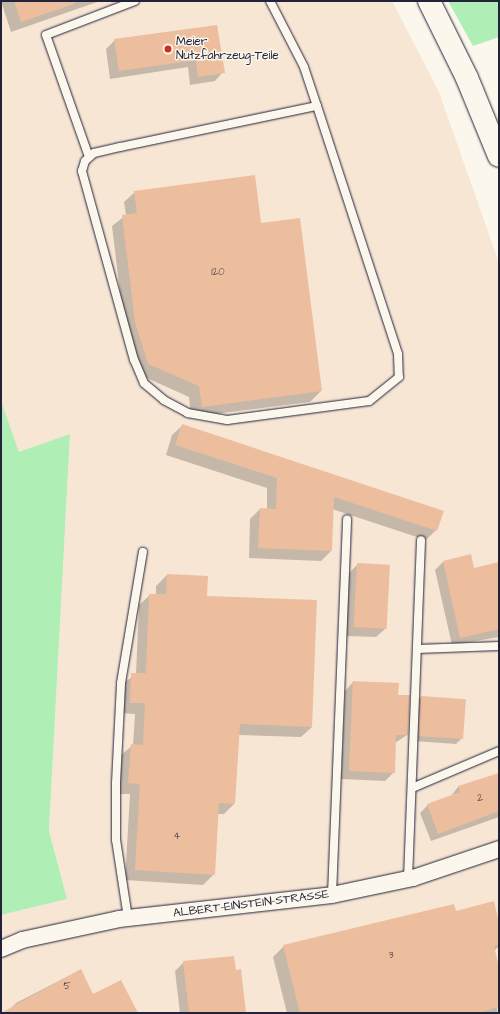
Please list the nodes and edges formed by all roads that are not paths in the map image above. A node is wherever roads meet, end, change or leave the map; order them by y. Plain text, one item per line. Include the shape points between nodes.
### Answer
1 (135, 1) edge
2 (270, 1) edge
3 (429, 1) edge
4 (317, 106) junction
5 (499, 156) edge
6 (89, 157) junction
7 (347, 519) dead end
8 (421, 540) dead end
9 (143, 552) dead end
10 (499, 646) edge
11 (417, 649) junction
12 (499, 752) edge
13 (412, 788) junction
14 (499, 849) edge
15 (408, 879) junction
16 (332, 895) junction
17 (128, 918) junction
18 (1, 949) edge

1 - 6 lane via 46,35
2 - 4 lane via 304,67
3 - 5 street via 467,78
4 - 6 lane via 120,147
4 - 6 lane via 398,354 399,376 369,401 227,420 188,413 164,400 144,383 134,360 82,171
7 - 16 lane
8 - 11 lane
9 - 17 lane via 121,683 116,783 116,840
10 - 11 lane
11 - 13 lane
12 - 13 lane
13 - 15 lane
14 - 15 street, ALBERT-EINSTEIN-STRASSE
15 - 16 street, ALBERT-EINSTEIN-STRASSE
16 - 17 street, ALBERT-EINSTEIN-STRASSE
17 - 18 street, ALBERT-EINSTEIN-STRASSE via 22,940

